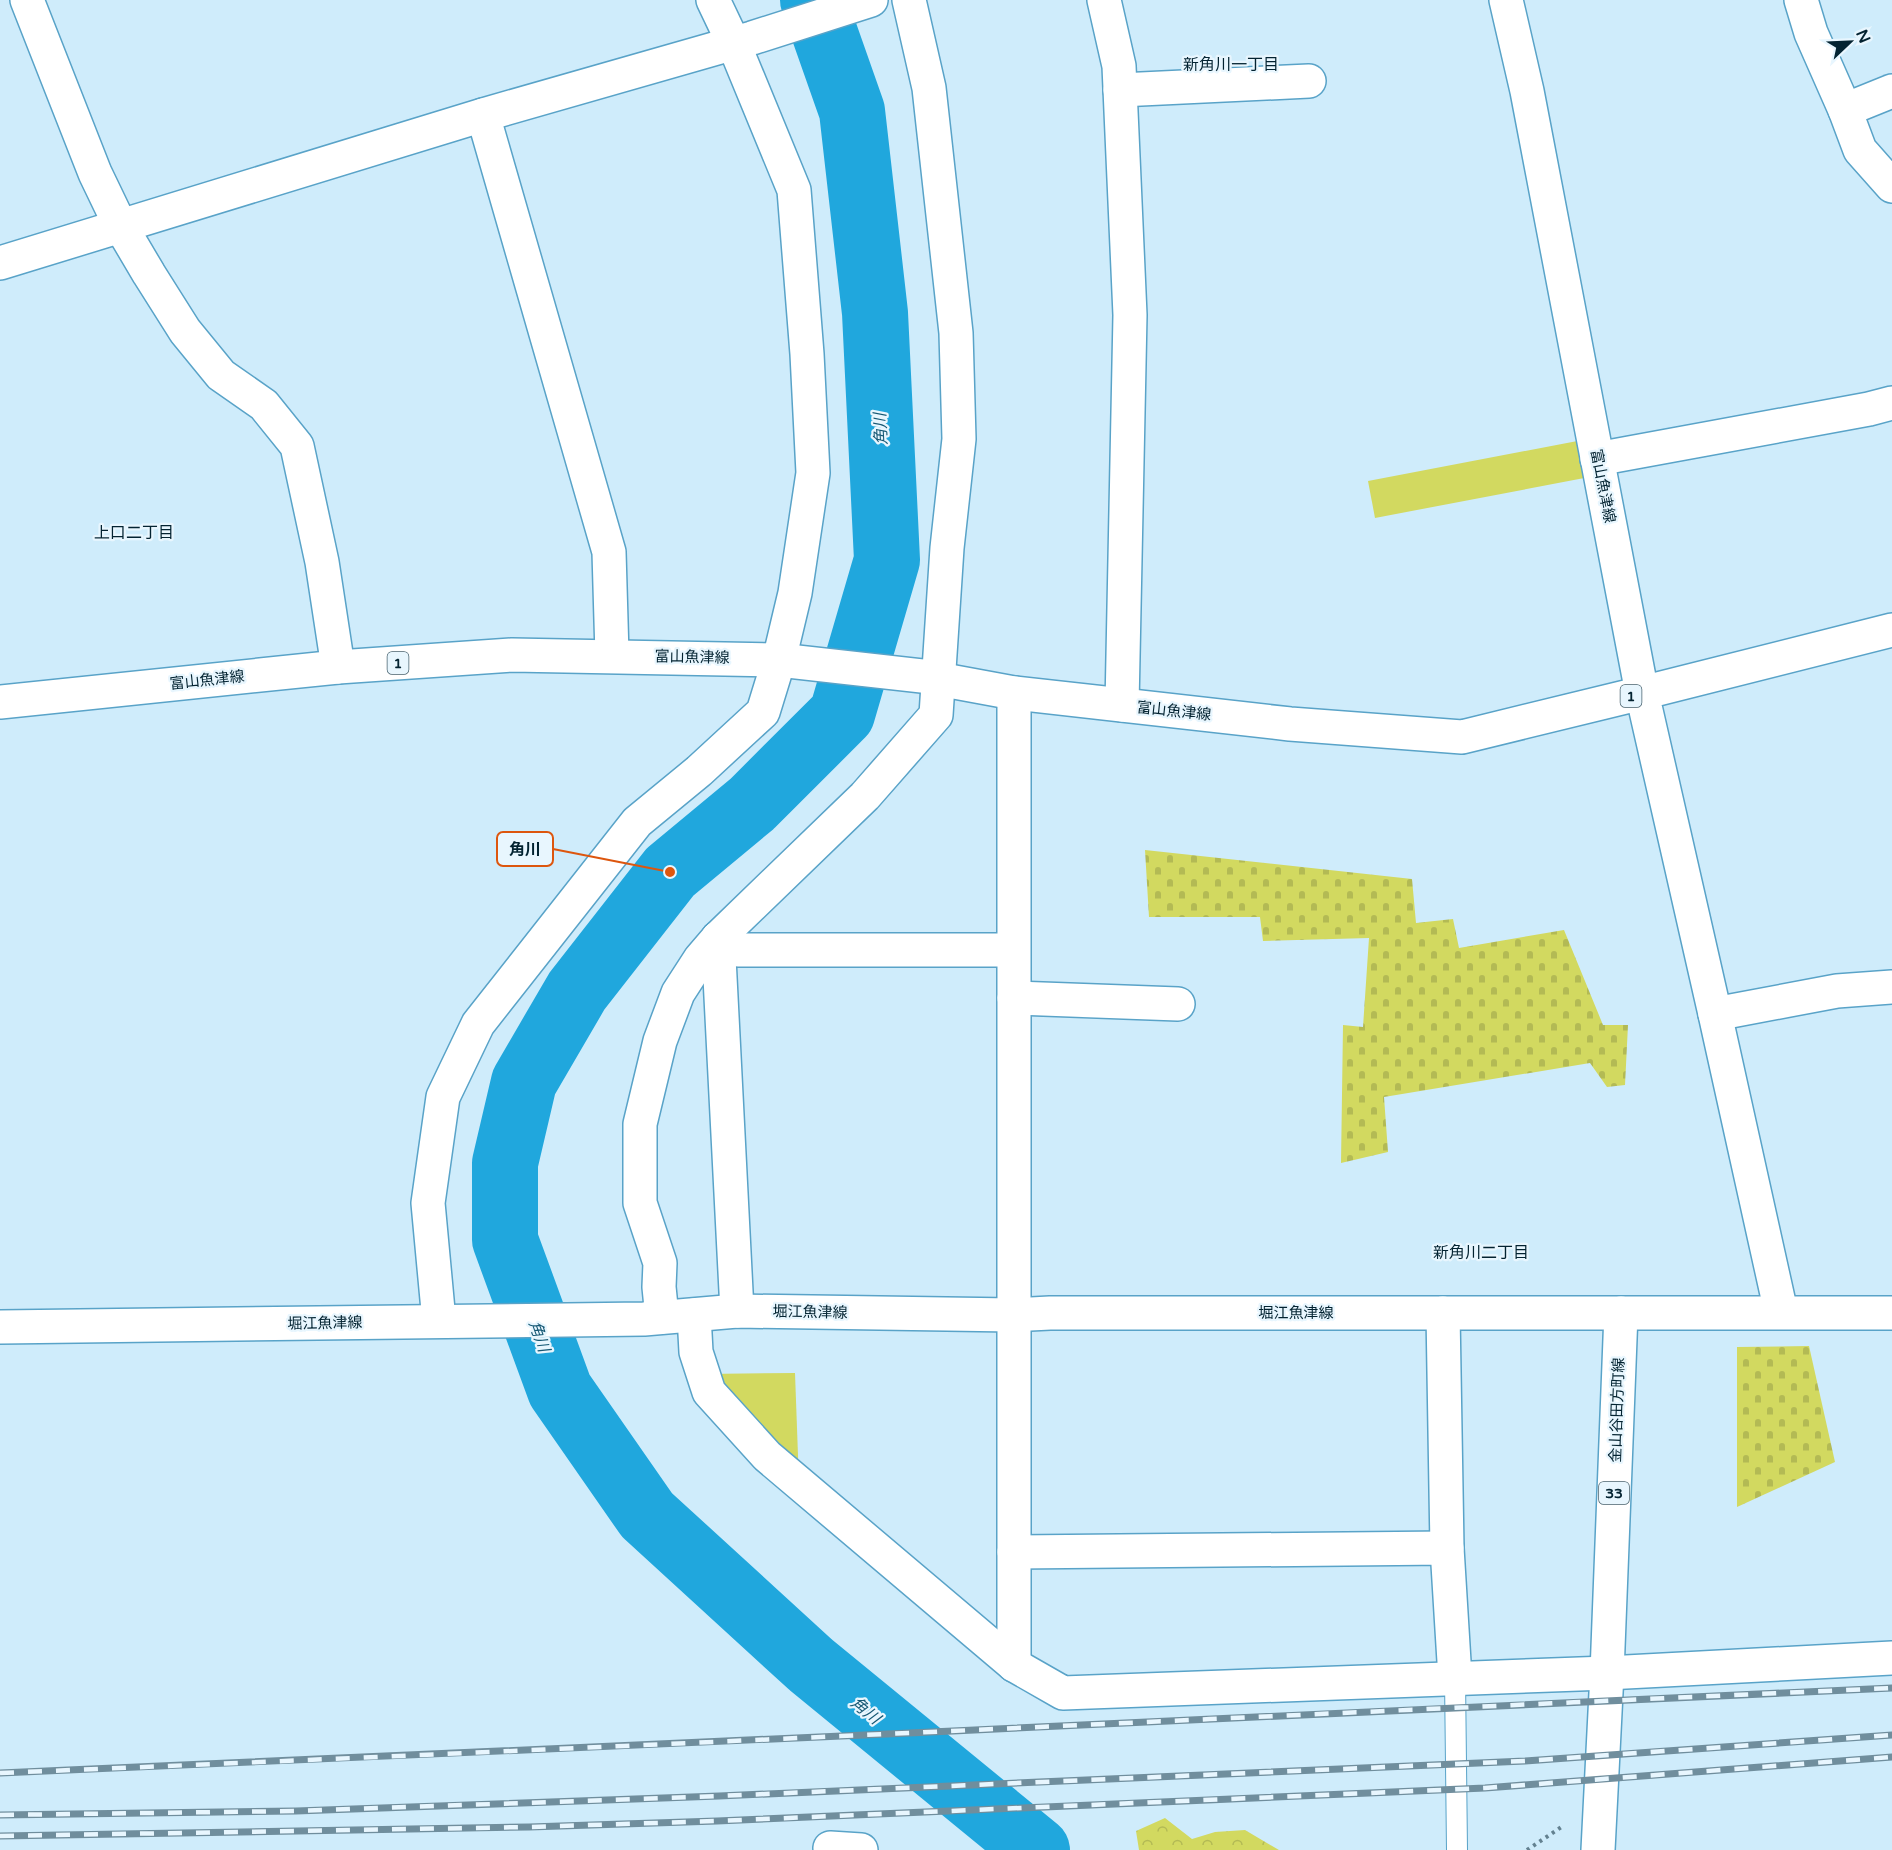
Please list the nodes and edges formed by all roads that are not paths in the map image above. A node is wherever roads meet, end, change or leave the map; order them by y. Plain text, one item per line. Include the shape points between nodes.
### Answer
1 (27, 0) edge
2 (713, 0) edge
3 (871, 0) edge
4 (909, 0) edge
5 (1104, 0) edge
6 (1506, 0) edge
7 (1801, 0) edge
8 (743, 40) junction
9 (1309, 81) dead end
10 (1120, 90) junction
11 (1892, 91) edge
12 (1845, 110) junction
13 (483, 115) junction
14 (1892, 186) edge
15 (120, 225) junction
16 (0, 263) edge
17 (1892, 403) edge
18 (1597, 459) junction
19 (1892, 630) edge
20 (612, 655) junction
21 (788, 661) junction
22 (338, 667) junction
23 (930, 678) junction
24 (1014, 693) junction
25 (1642, 693) junction
26 (0, 702) edge
27 (1122, 705) junction
28 (717, 938) junction
29 (1013, 950) junction
30 (1892, 987) edge
31 (1014, 998) junction
32 (1178, 1004) dead end
33 (1715, 1014) junction
34 (737, 1311) junction
35 (1780, 1312) junction
36 (1443, 1313) junction
37 (1621, 1313) junction
38 (1892, 1313) edge
39 (694, 1315) junction
40 (1013, 1315) junction
41 (653, 1318) junction
42 (439, 1321) junction
43 (0, 1328) edge
44 (1448, 1548) junction
45 (1014, 1552) junction
46 (1892, 1658) edge
47 (1014, 1665) junction
48 (1607, 1673) junction
49 (1455, 1678) junction
50 (1457, 1850) edge
51 (1598, 1850) edge

1 - 15 street via 95,173
2 - 8 street
3 - 8 street
4 - 23 street via 929,88 956,333 959,439
5 - 10 street via 1119,66
6 - 18 street, 富山魚津線 / 1
7 - 12 street
8 - 13 street
8 - 21 street via 794,190 807,354 813,473
9 - 10 street
10 - 27 street via 1130,315
11 - 12 street
12 - 14 street via 1860,150
13 - 15 street
13 - 20 street via 609,552
15 - 16 street
15 - 22 street via 184,331 222,375 264,405 297,446 322,562
17 - 18 street
18 - 25 street, 富山魚津線 / 1
19 - 25 street
20 - 21 street, 富山魚津線 / 1
20 - 22 street, 富山魚津線 / 1 via 512,655
21 - 23 street, 富山魚津線 / 1
21 - 42 street via 763,712 637,822 478,1024 443,1097 428,1203
22 - 26 street, 富山魚津線 / 1
23 - 24 street, 富山魚津線 / 1
23 - 28 street via 936,715 865,796
24 - 27 street, 富山魚津線 / 1
24 - 29 street
25 - 27 street, 富山魚津線 / 1 via 1462,737 1290,724
25 - 33 street
28 - 29 street via 738,950
28 - 34 street
28 - 41 street via 678,993 660,1041 640,1124 640,1203 660,1263
29 - 31 street
30 - 33 street via 1837,991
31 - 32 street
31 - 40 street
33 - 35 street
34 - 39 street, 堀江魚津線
34 - 40 street, 堀江魚津線
35 - 37 street
35 - 38 street
36 - 37 street, 堀江魚津線
36 - 40 street, 堀江魚津線
36 - 44 street
37 - 48 street, 金山谷田方町線 / 33
39 - 41 street, 堀江魚津線
39 - 47 street via 696,1352 709,1392 767,1456
40 - 45 street
41 - 42 street, 堀江魚津線
42 - 43 street, 堀江魚津線
44 - 45 street
44 - 49 street
45 - 47 street
46 - 48 street
47 - 49 street via 1063,1693
48 - 49 street
48 - 51 street, 金山谷田方町線 / 33
49 - 50 lane

